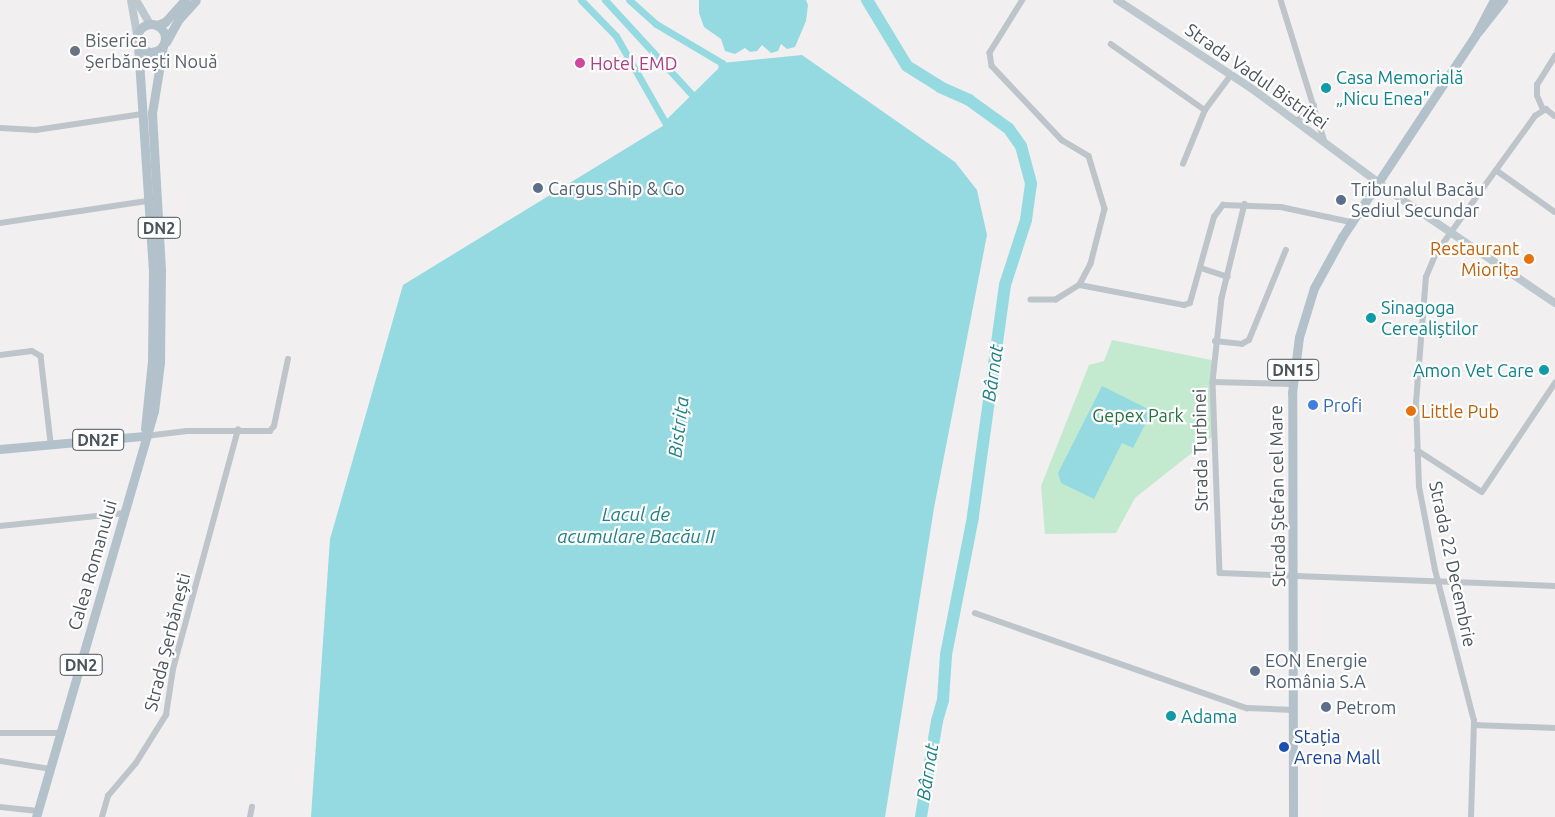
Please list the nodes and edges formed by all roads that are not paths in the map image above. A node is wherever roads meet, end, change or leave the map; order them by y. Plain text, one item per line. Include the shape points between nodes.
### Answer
1 (130, 0) edge
2 (136, 0) edge
3 (185, 0) edge
4 (196, 0) edge
5 (1022, 0) edge
6 (1117, 0) edge
7 (1281, 0) edge
8 (1494, 0) edge
9 (1503, 0) edge
10 (154, 24) junction
11 (137, 34) junction
12 (1475, 36) junction
13 (164, 44) junction
14 (1111, 44) dead end
15 (138, 45) junction
16 (1555, 56) edge
17 (1231, 75) junction
18 (1314, 105) junction
19 (1205, 110) junction
20 (1543, 110) junction
21 (152, 113) junction
22 (142, 114) junction
23 (1555, 116) edge
24 (1297, 121) junction
25 (0, 128) edge
26 (1326, 142) junction
27 (1183, 164) dead end
28 (1496, 170) junction
29 (1377, 182) junction
30 (148, 202) junction
31 (1245, 204) junction
32 (1555, 212) edge
33 (1351, 222) junction
34 (0, 223) edge
35 (1451, 233) junction
36 (1286, 250) dead end
37 (1201, 268) junction
38 (1228, 277) junction
39 (1080, 285) junction
40 (1031, 300) dead end
41 (1555, 303) edge
42 (1216, 341) junction
43 (0, 355) edge
44 (288, 359) dead end
45 (1213, 382) junction
46 (1555, 383) edge
47 (1292, 384) junction
48 (238, 430) junction
49 (144, 436) junction
50 (51, 443) junction
51 (0, 449) edge
52 (1417, 450) junction
53 (125, 513) junction
54 (0, 526) edge
55 (1294, 578) junction
56 (1438, 581) junction
57 (1555, 586) edge
58 (975, 612) dead end
59 (1293, 710) junction
60 (1474, 725) junction
61 (1555, 728) edge
62 (0, 733) edge
63 (61, 733) junction
64 (0, 761) edge
65 (51, 769) junction
66 (0, 807) edge
67 (252, 807) dead end
68 (37, 814) edge
69 (102, 817) edge
70 (250, 817) edge
71 (1293, 817) edge
72 (1471, 817) edge

1 - 11 main road
2 - 10 main road
3 - 10 main road via 165,22
4 - 13 main road, Calea Romanului / DN2
5 - 39 street via 992,48 990,60 992,66 1062,140 1089,156 1105,209 1090,264
6 - 17 main road, Strada Vadul Bistriței
7 - 18 street
8 - 12 main road, DN15
9 - 12 main road, DN15
10 - 11 main road
10 - 13 main road via 164,32
11 - 15 main road
12 - 29 main road, DN15
13 - 15 main road via 150,53
13 - 21 main road, Calea Romanului / DN2
14 - 19 street
15 - 22 main road, Calea Romanului
16 - 20 street via 1537,85 1537,96
17 - 19 street
17 - 24 main road, Strada Vadul Bistriței
18 - 24 street
18 - 26 street
19 - 27 street
20 - 23 street
20 - 28 street, Strada 22 Decembrie
21 - 22 main road
21 - 49 main road, Calea Romanului / DN2 via 161,270 160,362 154,411
22 - 25 street via 36,130
22 - 30 main road, Calea Romanului / DN2
24 - 26 main road, Strada Vadul Bistriței
26 - 29 main road, Strada Vadul Bistriței
28 - 32 street
28 - 35 street, Strada 22 Decembrie
29 - 33 main road, Strada Ștefan cel Mare / DN15
29 - 35 main road, Strada Vadul Bistriței
30 - 34 street
30 - 49 main road, Calea Romanului / DN2 via 153,269 152,361
31 - 33 street via 1280,207
31 - 37 street via 1223,205 1217,210
31 - 38 street, Strada Turbinei
33 - 47 main road, Strada Ștefan cel Mare / DN15 via 1309,301 1299,337
35 - 41 main road, Strada Vadul Bistriței
35 - 52 street, Strada 22 Decembrie via 1436,253 1426,277 1416,403
36 - 42 street via 1249,340 1242,344
37 - 38 street
37 - 39 street via 1192,300 1184,305
38 - 42 street, Strada Turbinei
39 - 40 street via 1056,300
42 - 45 street, Strada Turbinei
43 - 50 street via 32,351 41,356
44 - 48 street via 273,429
45 - 47 street
45 - 55 street, Strada Turbinei via 1220,573
46 - 52 street via 1482,492
47 - 55 main road, Strada Ștefan cel Mare / DN15
48 - 49 street
48 - 69 street, Strada Șerbănești via 173,669 166,715 136,763 108,796
49 - 50 main road, DN2F
49 - 53 main road, Calea Romanului / DN2
50 - 51 main road, DN2F
52 - 56 street, Strada 22 Decembrie via 1422,509
53 - 54 street
53 - 63 main road, Calea Romanului / DN2
55 - 56 street
55 - 59 main road, Strada Ștefan cel Mare / DN15
56 - 57 street
56 - 60 street, Strada 22 Decembrie
58 - 59 street via 1247,708
59 - 71 main road, Strada Ștefan cel Mare / DN15
60 - 61 street
60 - 72 street, Strada 22 Decembrie
62 - 63 street
63 - 65 main road, Calea Romanului / DN2
64 - 65 street
65 - 68 main road, Calea Romanului / DN2
66 - 68 street
67 - 70 street

